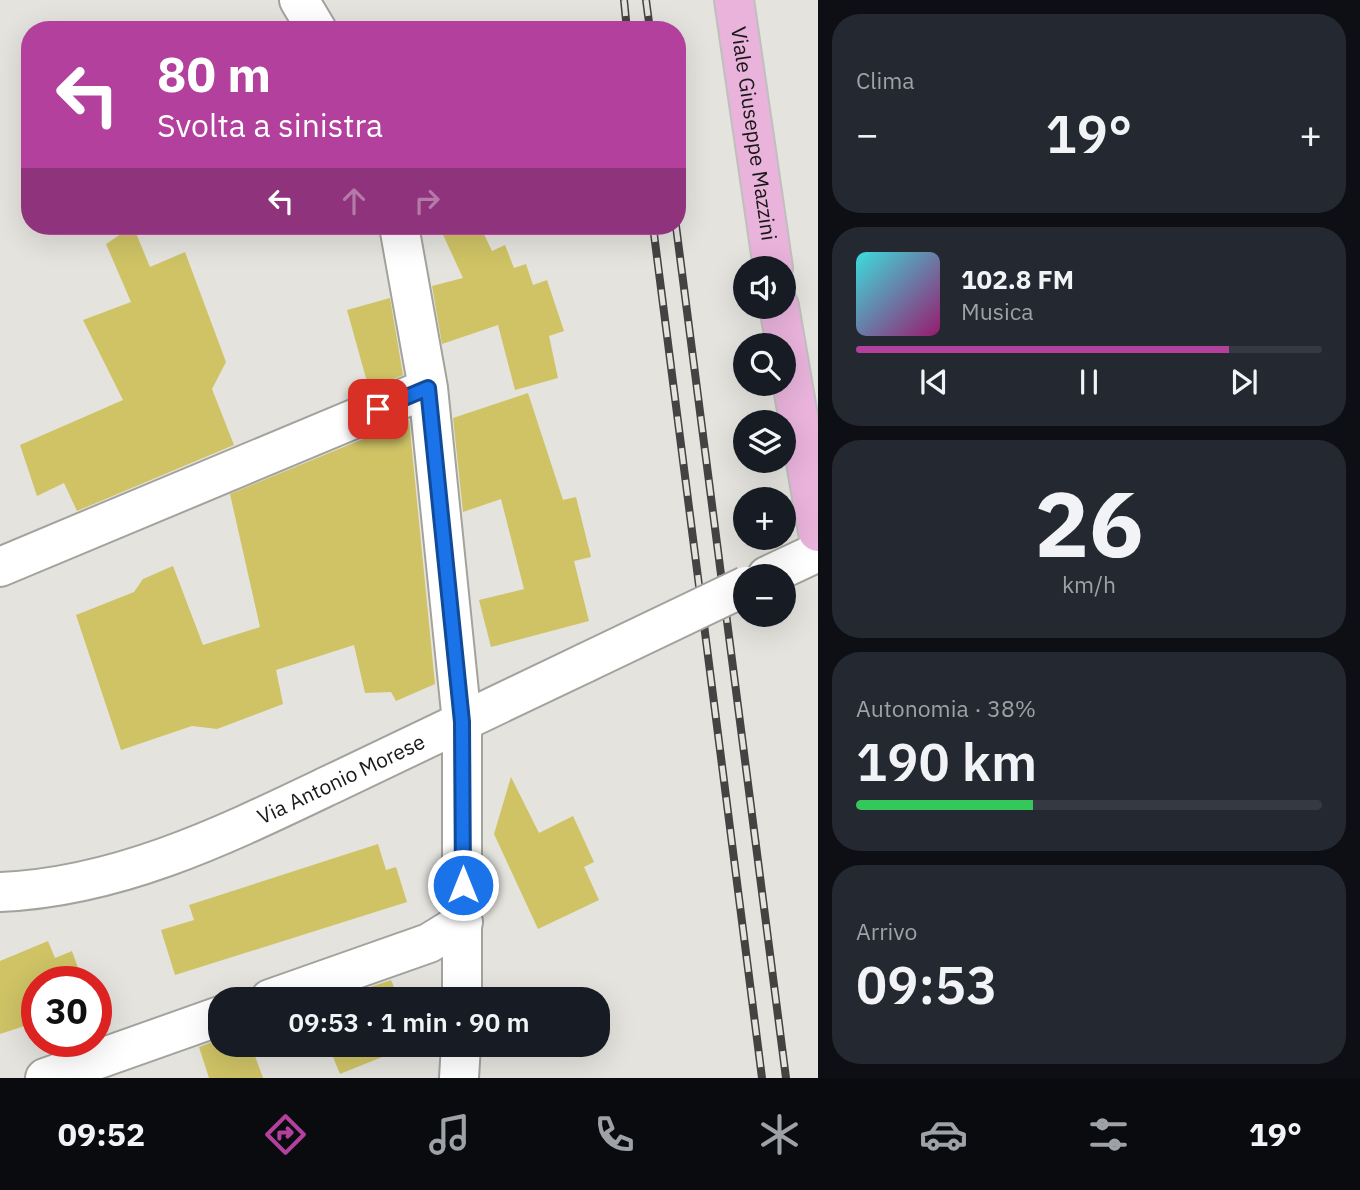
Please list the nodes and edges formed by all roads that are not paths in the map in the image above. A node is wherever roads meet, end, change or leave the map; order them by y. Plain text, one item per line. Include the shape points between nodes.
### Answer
1 (299, 0) edge
2 (734, 0) edge
3 (312, 21) edge
4 (401, 235) edge
5 (771, 256) edge
6 (781, 319) edge
7 (428, 388) junction
8 (817, 532) edge
9 (817, 552) edge
10 (792, 564) edge
11 (0, 568) edge
12 (733, 592) edge
13 (462, 722) junction
14 (0, 892) edge
15 (463, 922) junction
16 (304, 987) edge
17 (462, 987) edge
18 (208, 1020) edge
19 (460, 1057) edge
20 (45, 1078) edge
21 (459, 1078) edge

1 - 3 street
2 - 5 main road, Viale Giuseppe Mazzini
4 - 7 street
6 - 8 main road
7 - 11 street
7 - 13 street
9 - 10 street
12 - 13 street, Via Antonio Morese, bridge
13 - 14 street, Via Antonio Morese via 211,841 62,886
13 - 15 street
15 - 16 street via 429,943
15 - 17 street
18 - 20 street
19 - 21 street

